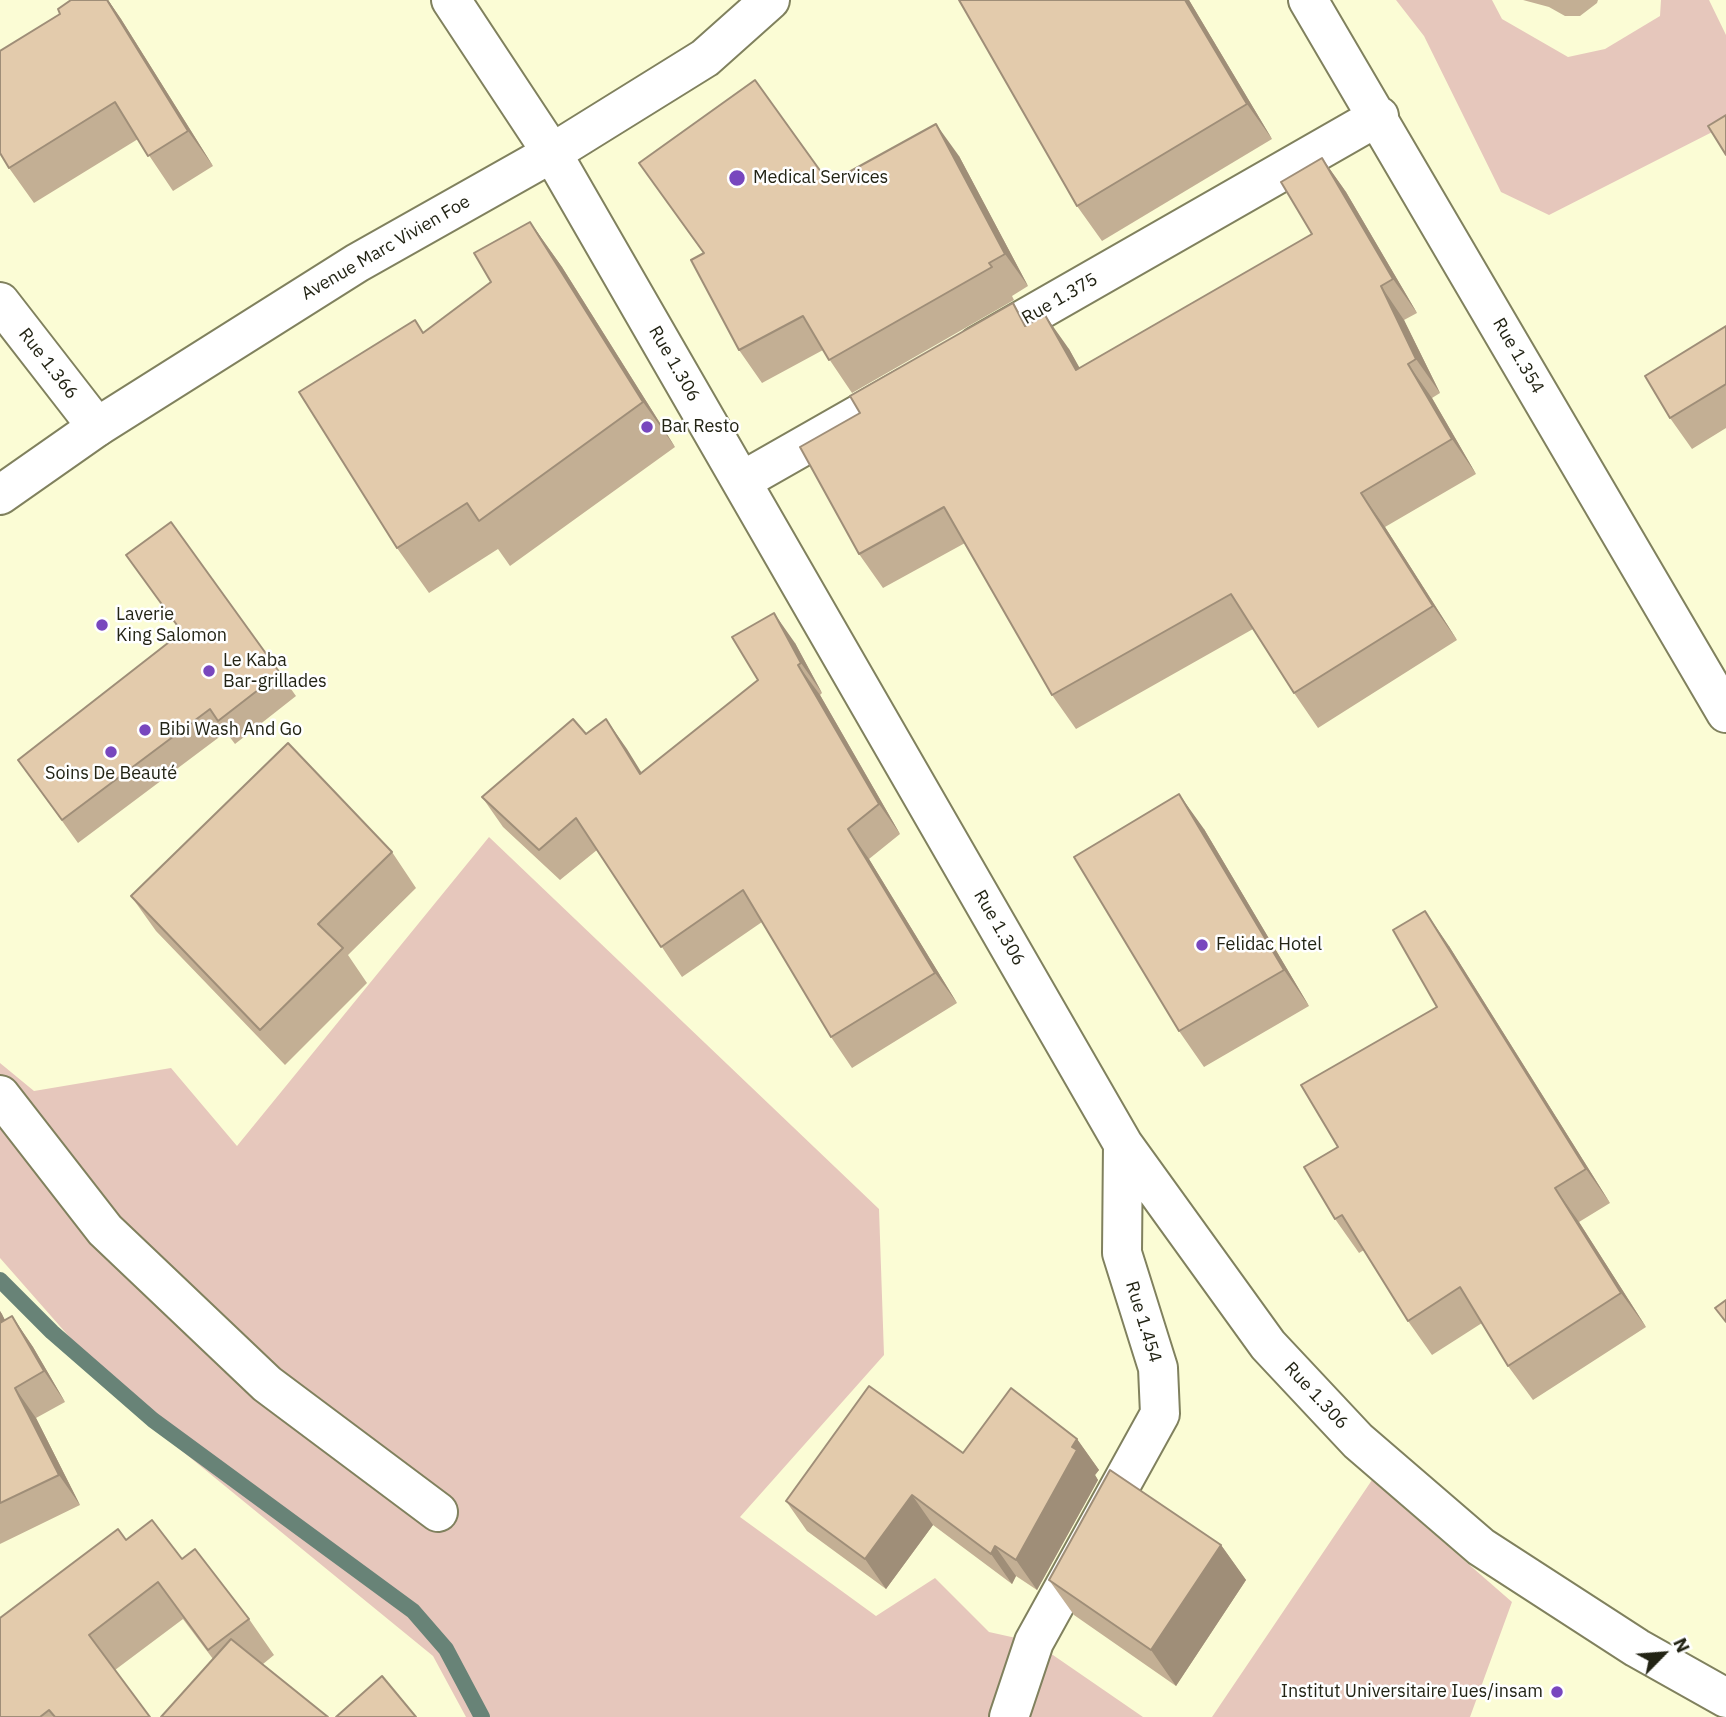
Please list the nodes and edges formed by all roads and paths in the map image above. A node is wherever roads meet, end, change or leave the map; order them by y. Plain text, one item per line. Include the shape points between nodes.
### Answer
1 (451, 0) edge
2 (770, 0) edge
3 (1308, 0) edge
4 (1379, 116) junction
5 (552, 153) junction
6 (0, 302) edge
7 (97, 427) junction
8 (741, 481) junction
9 (0, 495) edge
10 (1726, 713) edge
11 (0, 1095) edge
12 (1123, 1144) junction
13 (439, 1512) dead end
14 (1726, 1698) edge
15 (1009, 1717) edge

1 - 5 street, Rue 1.306
2 - 5 street, Avenue Marc Vivien Foe via 705,58
3 - 4 street, Rue 1.354
4 - 8 street, Rue 1.375
4 - 10 street, Rue 1.354
5 - 7 street, Avenue Marc Vivien Foe via 357,263
5 - 8 street, Rue 1.306
6 - 7 street, Rue 1.366
7 - 9 street, Avenue Marc Vivien Foe
8 - 12 street, Rue 1.306
11 - 13 street via 105,1230 267,1384
12 - 14 street, Rue 1.306 via 1268,1345 1358,1441 1481,1547 1637,1648
12 - 15 street, Rue 1.454 via 1122,1252 1158,1368 1160,1414 1034,1642

